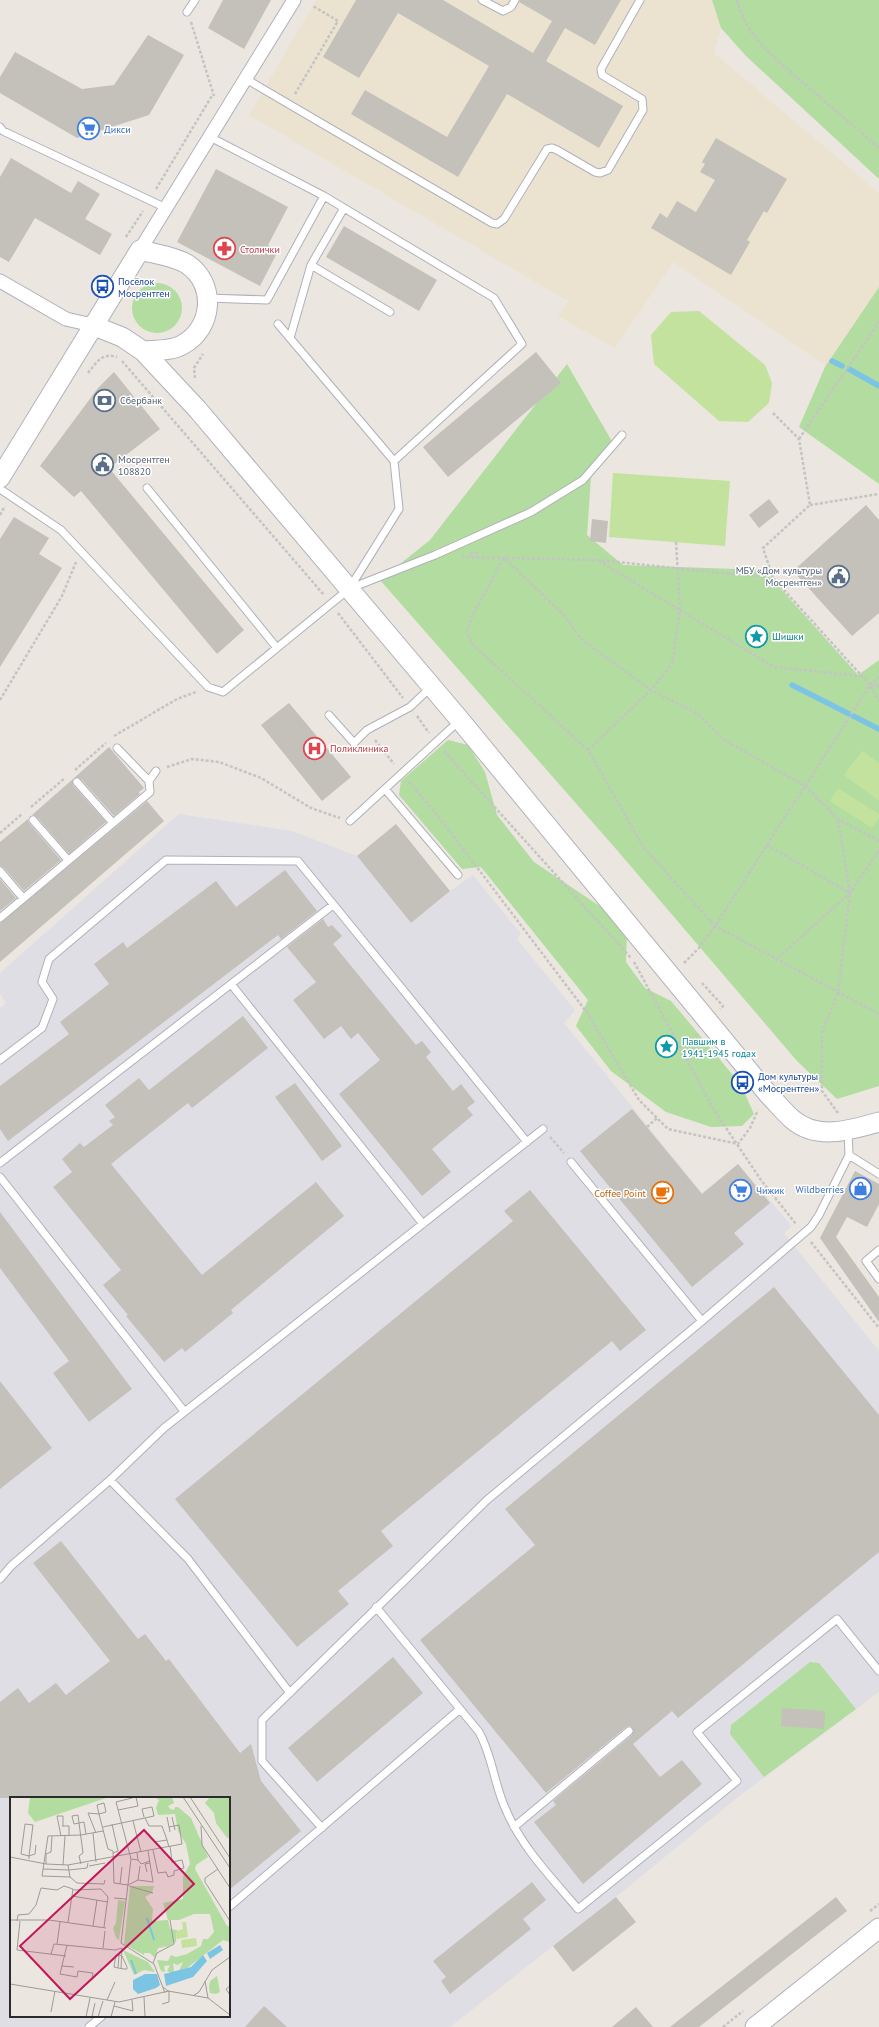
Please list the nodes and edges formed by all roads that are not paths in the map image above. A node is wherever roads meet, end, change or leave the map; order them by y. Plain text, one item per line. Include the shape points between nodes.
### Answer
1 (195, 0) edge
2 (294, 0) edge
3 (482, 0) edge
4 (515, 0) edge
5 (640, 0) edge
6 (187, 12) road end
7 (246, 79) junction
8 (0, 127) edge
9 (210, 137) junction
10 (324, 196) junction
11 (166, 208) junction
12 (344, 208) junction
13 (140, 250) junction
14 (311, 265) junction
15 (0, 281) edge
16 (208, 298) junction
17 (390, 312) dead end
18 (278, 324) dead end
19 (92, 325) junction
20 (290, 338) junction
21 (143, 351) junction
22 (622, 435) dead end
23 (394, 461) junction
24 (0, 478) edge
25 (147, 488) dead end
26 (0, 489) edge
27 (349, 589) junction
28 (277, 648) junction
29 (432, 687) junction
30 (329, 715) dead end
31 (460, 720) junction
32 (117, 748) dead end
33 (156, 771) road end
34 (149, 781) junction
35 (77, 782) dead end
36 (385, 789) junction
37 (33, 820) dead end
38 (350, 821) road end
39 (113, 823) junction
40 (68, 860) junction
41 (0, 871) edge
42 (458, 875) dead end
43 (23, 898) junction
44 (333, 905) junction
45 (0, 918) edge
46 (231, 984) junction
47 (0, 1060) edge
48 (879, 1122) edge
49 (544, 1129) dead end
50 (843, 1131) junction
51 (526, 1142) junction
52 (848, 1156) junction
53 (0, 1162) edge
54 (571, 1162) dead end
55 (879, 1174) edge
56 (0, 1177) edge
57 (423, 1224) junction
58 (879, 1250) edge
59 (879, 1279) edge
60 (702, 1321) junction
61 (184, 1411) junction
62 (110, 1480) junction
63 (0, 1579) edge
64 (376, 1607) junction
65 (879, 1672) edge
66 (290, 1693) junction
67 (460, 1709) junction
68 (629, 1731) dead end
69 (514, 1827) junction
70 (322, 1828) junction
71 (230, 1906) edge
72 (879, 1928) edge
73 (101, 2017) edge
74 (89, 2027) edge
75 (755, 2027) edge

1 - 6 lane
2 - 7 street
3 - 4 lane via 504,11 511,8
5 - 7 lane via 601,69 602,75 642,99 644,105 608,170 595,172 557,150 547,149 500,223 492,223
7 - 9 street
8 - 11 lane via 3,131
9 - 10 lane
9 - 11 street
10 - 12 lane
10 - 16 lane via 267,300
11 - 13 street
12 - 14 lane
12 - 23 lane via 494,298 522,344
13 - 16 street via 173,258 188,265 199,276
13 - 19 street
14 - 17 lane
14 - 20 lane
15 - 19 street via 66,319
16 - 21 street via 204,322 189,341 180,346
18 - 20 lane
19 - 21 street via 122,337
19 - 24 street
20 - 23 lane
21 - 27 street via 198,410
22 - 27 lane via 583,480 531,512 435,555
23 - 27 lane via 399,509
25 - 28 lane
26 - 28 lane via 61,530 208,687 223,692
27 - 28 lane
27 - 29 street
29 - 30 lane via 410,707 367,730 354,743
29 - 31 street
31 - 36 lane
31 - 50 street via 792,1120 817,1131
32 - 34 lane
33 - 34 lane
34 - 39 lane via 150,792
35 - 39 lane
36 - 38 lane
36 - 42 lane
37 - 40 lane
39 - 40 lane
40 - 43 lane
41 - 43 lane
43 - 45 lane
44 - 46 lane
44 - 47 lane via 298,862 166,860 49,959 42,982 53,999 42,1028
44 - 51 lane
46 - 53 lane
46 - 57 lane
48 - 50 street
49 - 51 lane
50 - 52 lane
51 - 57 lane
52 - 55 lane
52 - 60 lane via 819,1215 804,1234
54 - 60 lane
56 - 61 lane
57 - 61 lane
58 - 59 lane via 866,1261
60 - 64 lane via 487,1500
61 - 62 lane
62 - 63 lane via 11,1566
62 - 66 lane via 188,1559
64 - 66 lane
64 - 67 lane
65 - 69 lane via 837,1619 697,1732 737,1781 578,1909 531,1853
66 - 70 lane via 262,1720 262,1760
67 - 69 lane via 479,1732 486,1746 505,1808
67 - 70 lane
68 - 69 lane
70 - 71 lane
72 - 75 street
73 - 74 lane

